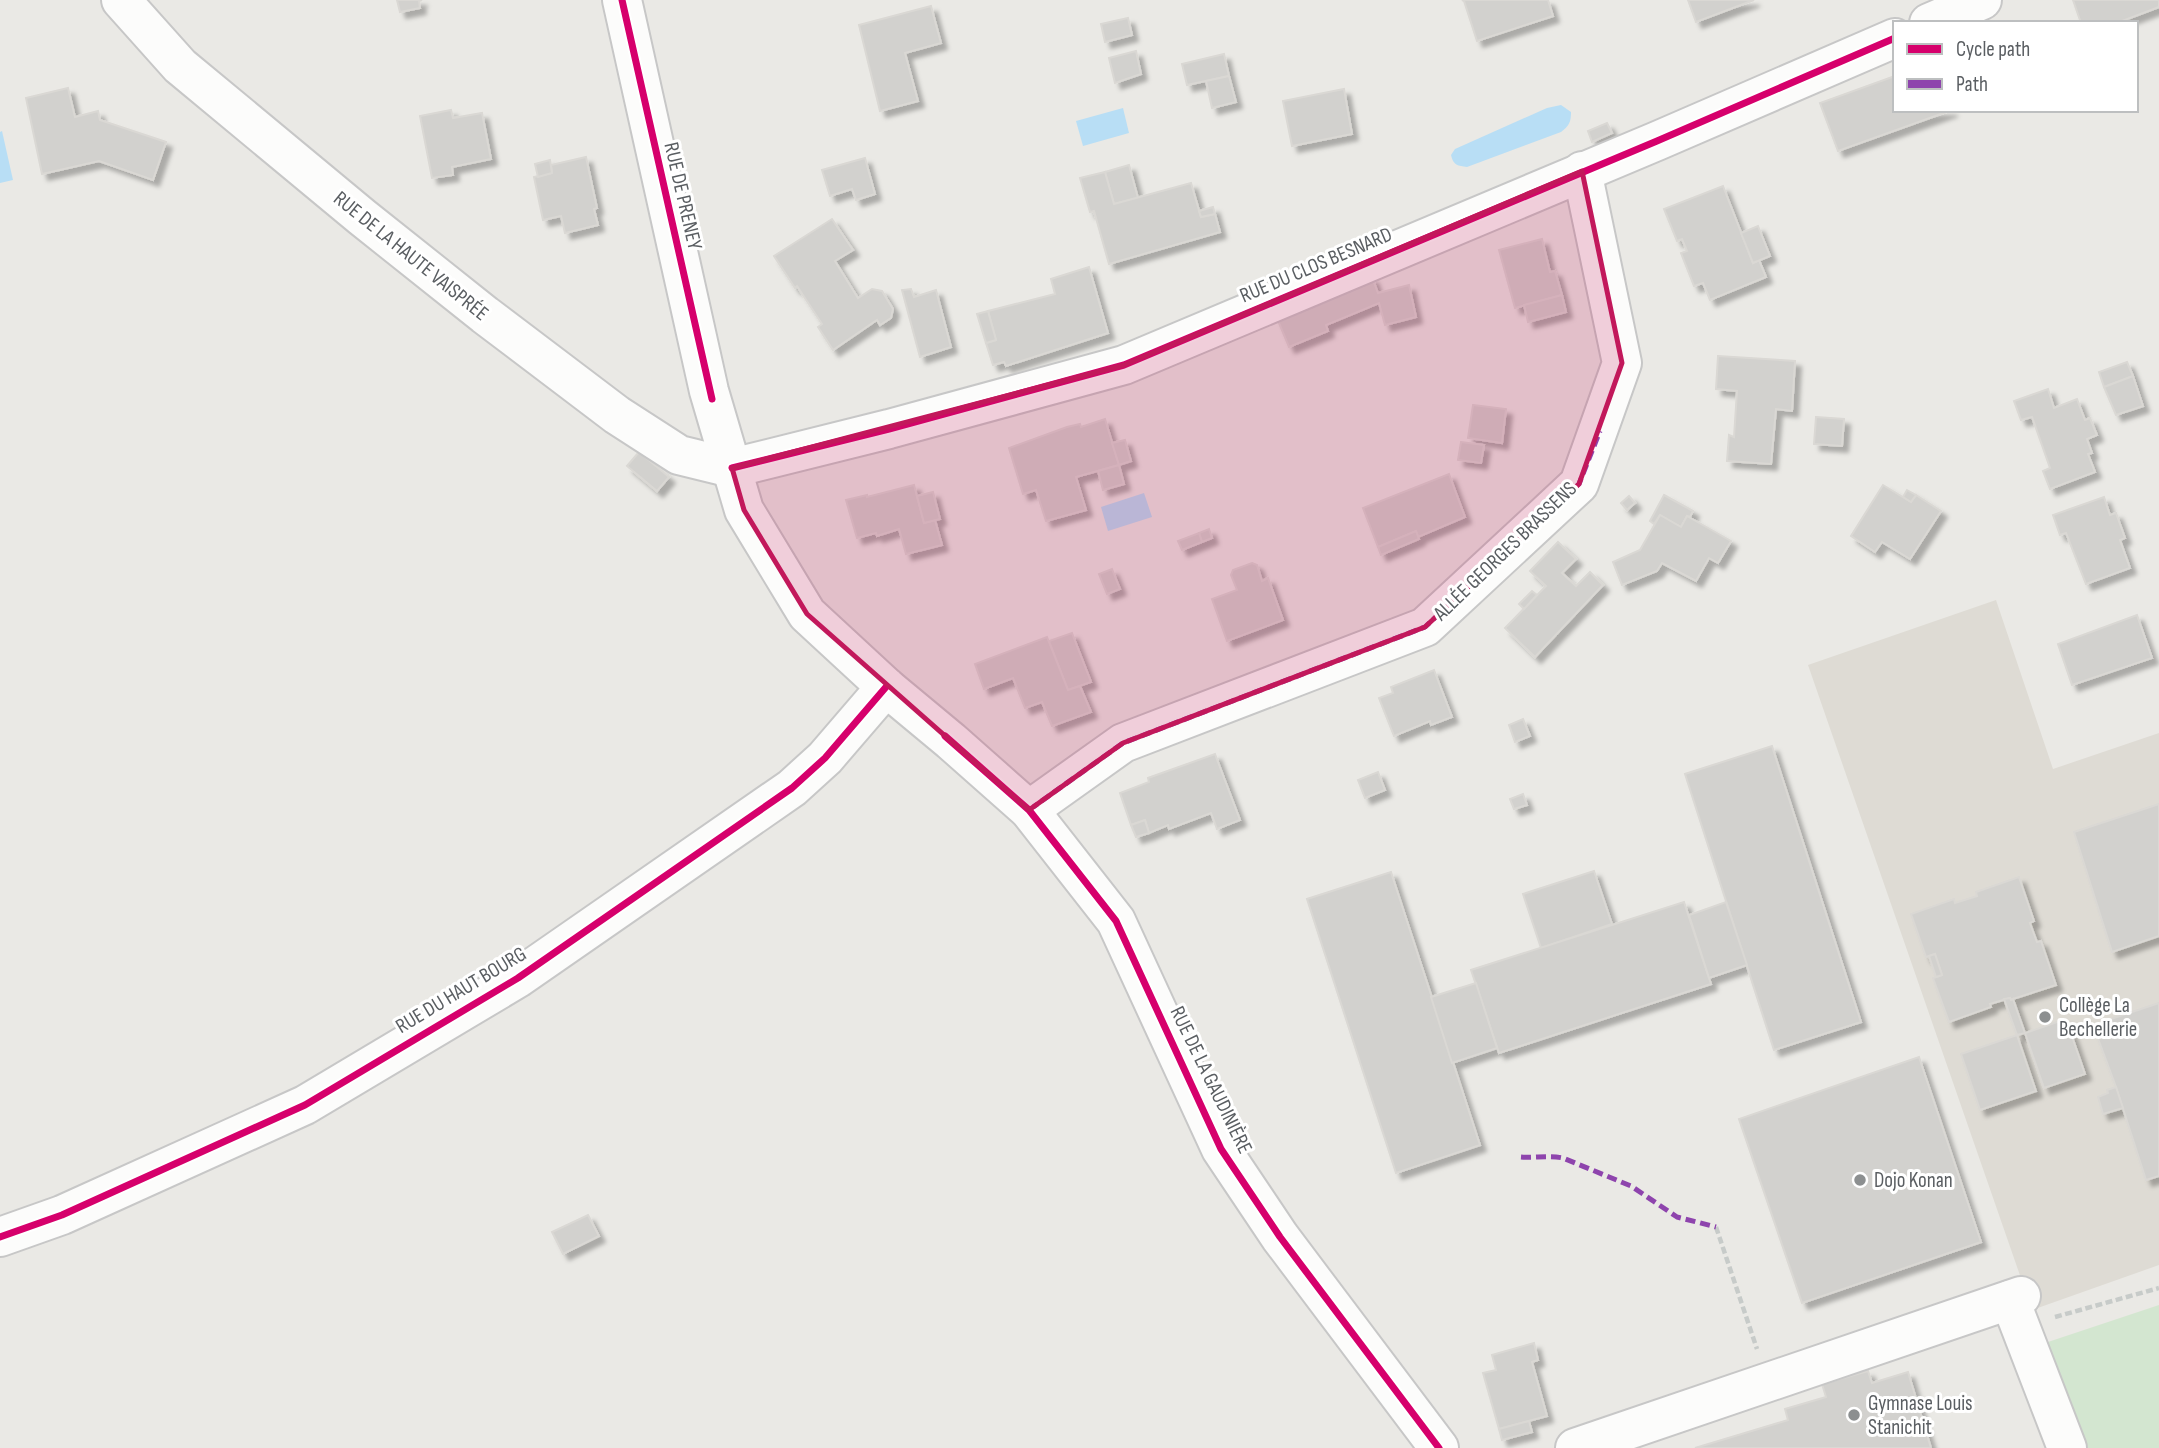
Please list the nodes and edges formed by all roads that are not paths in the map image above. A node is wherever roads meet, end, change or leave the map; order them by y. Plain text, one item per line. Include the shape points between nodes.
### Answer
1 (121, 0) edge
2 (622, 0) edge
3 (1982, 0) edge
4 (1934, 21) edge
5 (1893, 39) edge
6 (1582, 171) junction
7 (732, 468) junction
8 (886, 687) junction
9 (1029, 810) junction
10 (0, 1237) edge
11 (1439, 1448) edge
12 (1576, 1448) edge
13 (2067, 1448) edge

1 - 7 street, RUE DE LA HAUTE VAISPRÉE via 180,66 485,315 617,415 679,454
2 - 7 street, RUE DE PRENEY via 709,391
3 - 4 street
5 - 6 street, RUE DU CLOS BESNARD
6 - 7 street, RUE DU CLOS BESNARD via 1124,365
6 - 9 street, ALLÉE GEORGES BRASSENS via 1622,363 1579,484 1425,627 1123,743
7 - 8 street, RUE DE LA GAUDINIÈRE via 744,510 807,614
8 - 9 street, RUE DE LA GAUDINIÈRE
8 - 10 street, RUE DU HAUT BOURG via 825,758 792,788 518,978 305,1105 62,1215
9 - 11 street, RUE DE LA GAUDINIÈRE via 1116,921 1221,1149 1254,1201
12 - 13 street via 2017,1307

